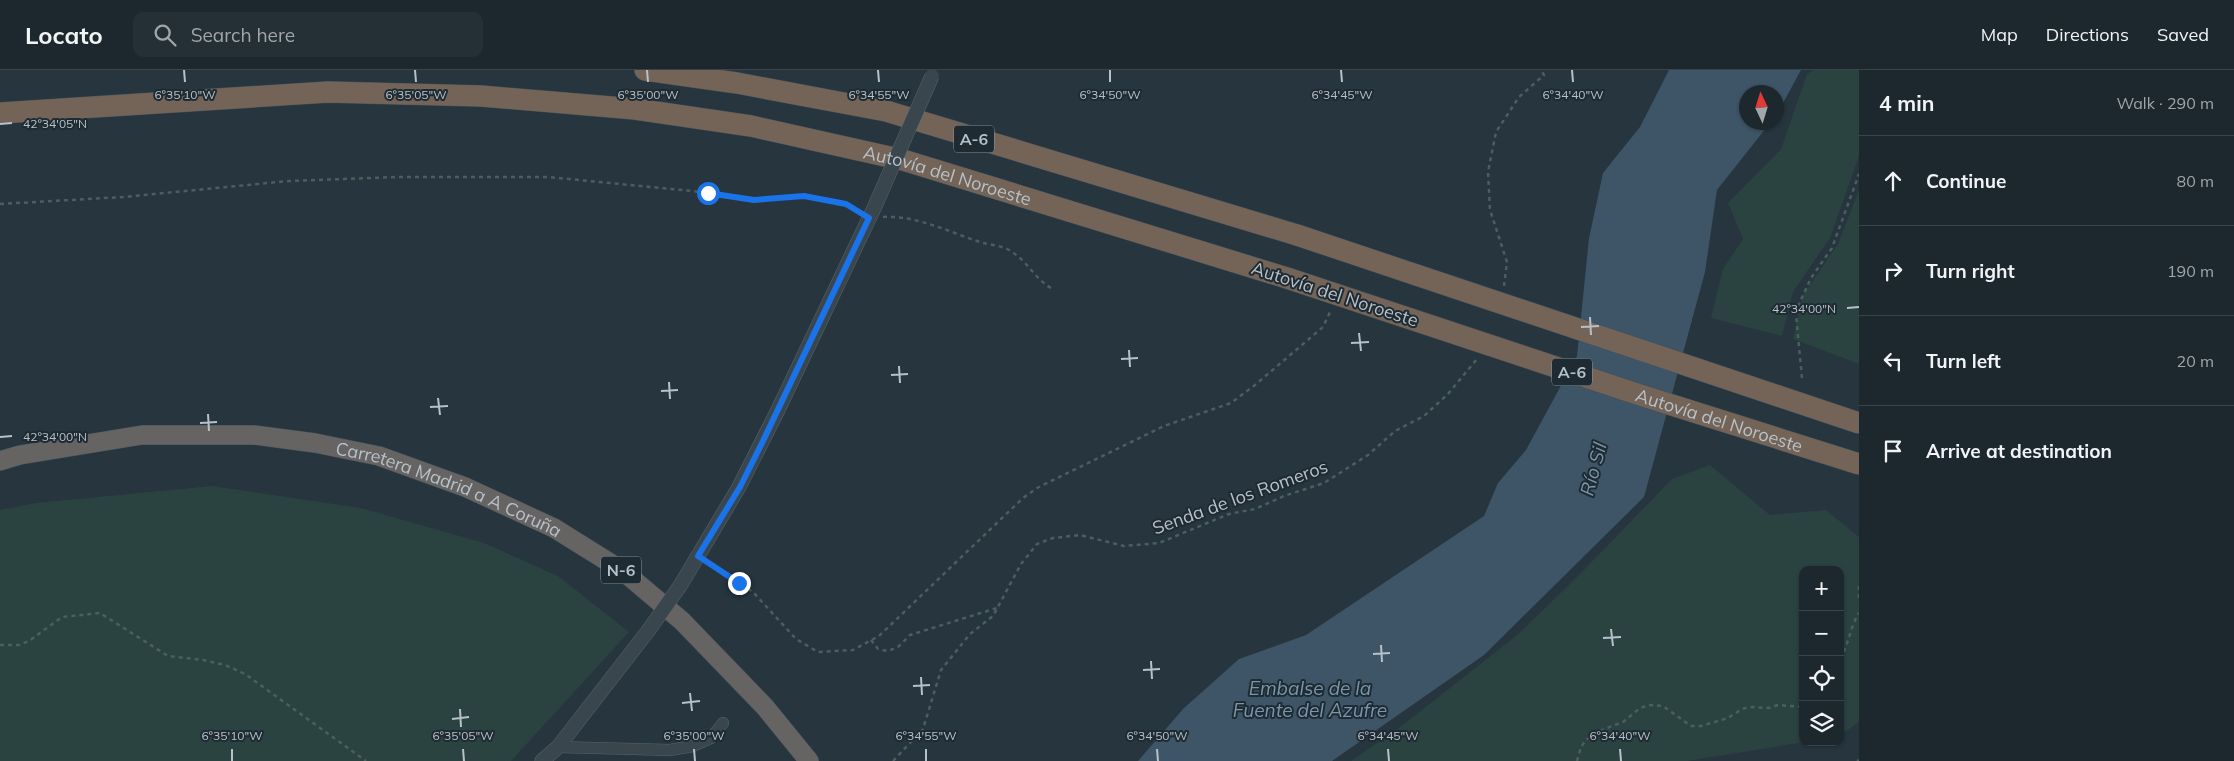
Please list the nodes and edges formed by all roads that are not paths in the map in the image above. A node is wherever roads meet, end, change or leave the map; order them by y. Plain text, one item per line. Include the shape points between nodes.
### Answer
1 (645, 70) edge
2 (934, 73) edge
3 (0, 113) edge
4 (1859, 423) edge
5 (0, 461) edge
6 (1859, 464) edge
7 (723, 723) dead end
8 (558, 747) junction
9 (542, 761) edge
10 (809, 761) edge

1 - 4 highway, A-6, bridge via 737,83 886,111 1297,235
2 - 8 street, bridge via 872,212 740,487 680,586
3 - 6 highway, Autovía del Noroeste / A-6, bridge via 328,92 481,96 635,109 751,126 903,160 1287,278
5 - 10 highway, Carretera Madrid a A Coruña / N-6 via 142,435 254,436 316,443 378,456 466,487 554,528 623,571 682,621 765,707
7 - 8 street via 711,738 694,746 670,750
8 - 9 street

